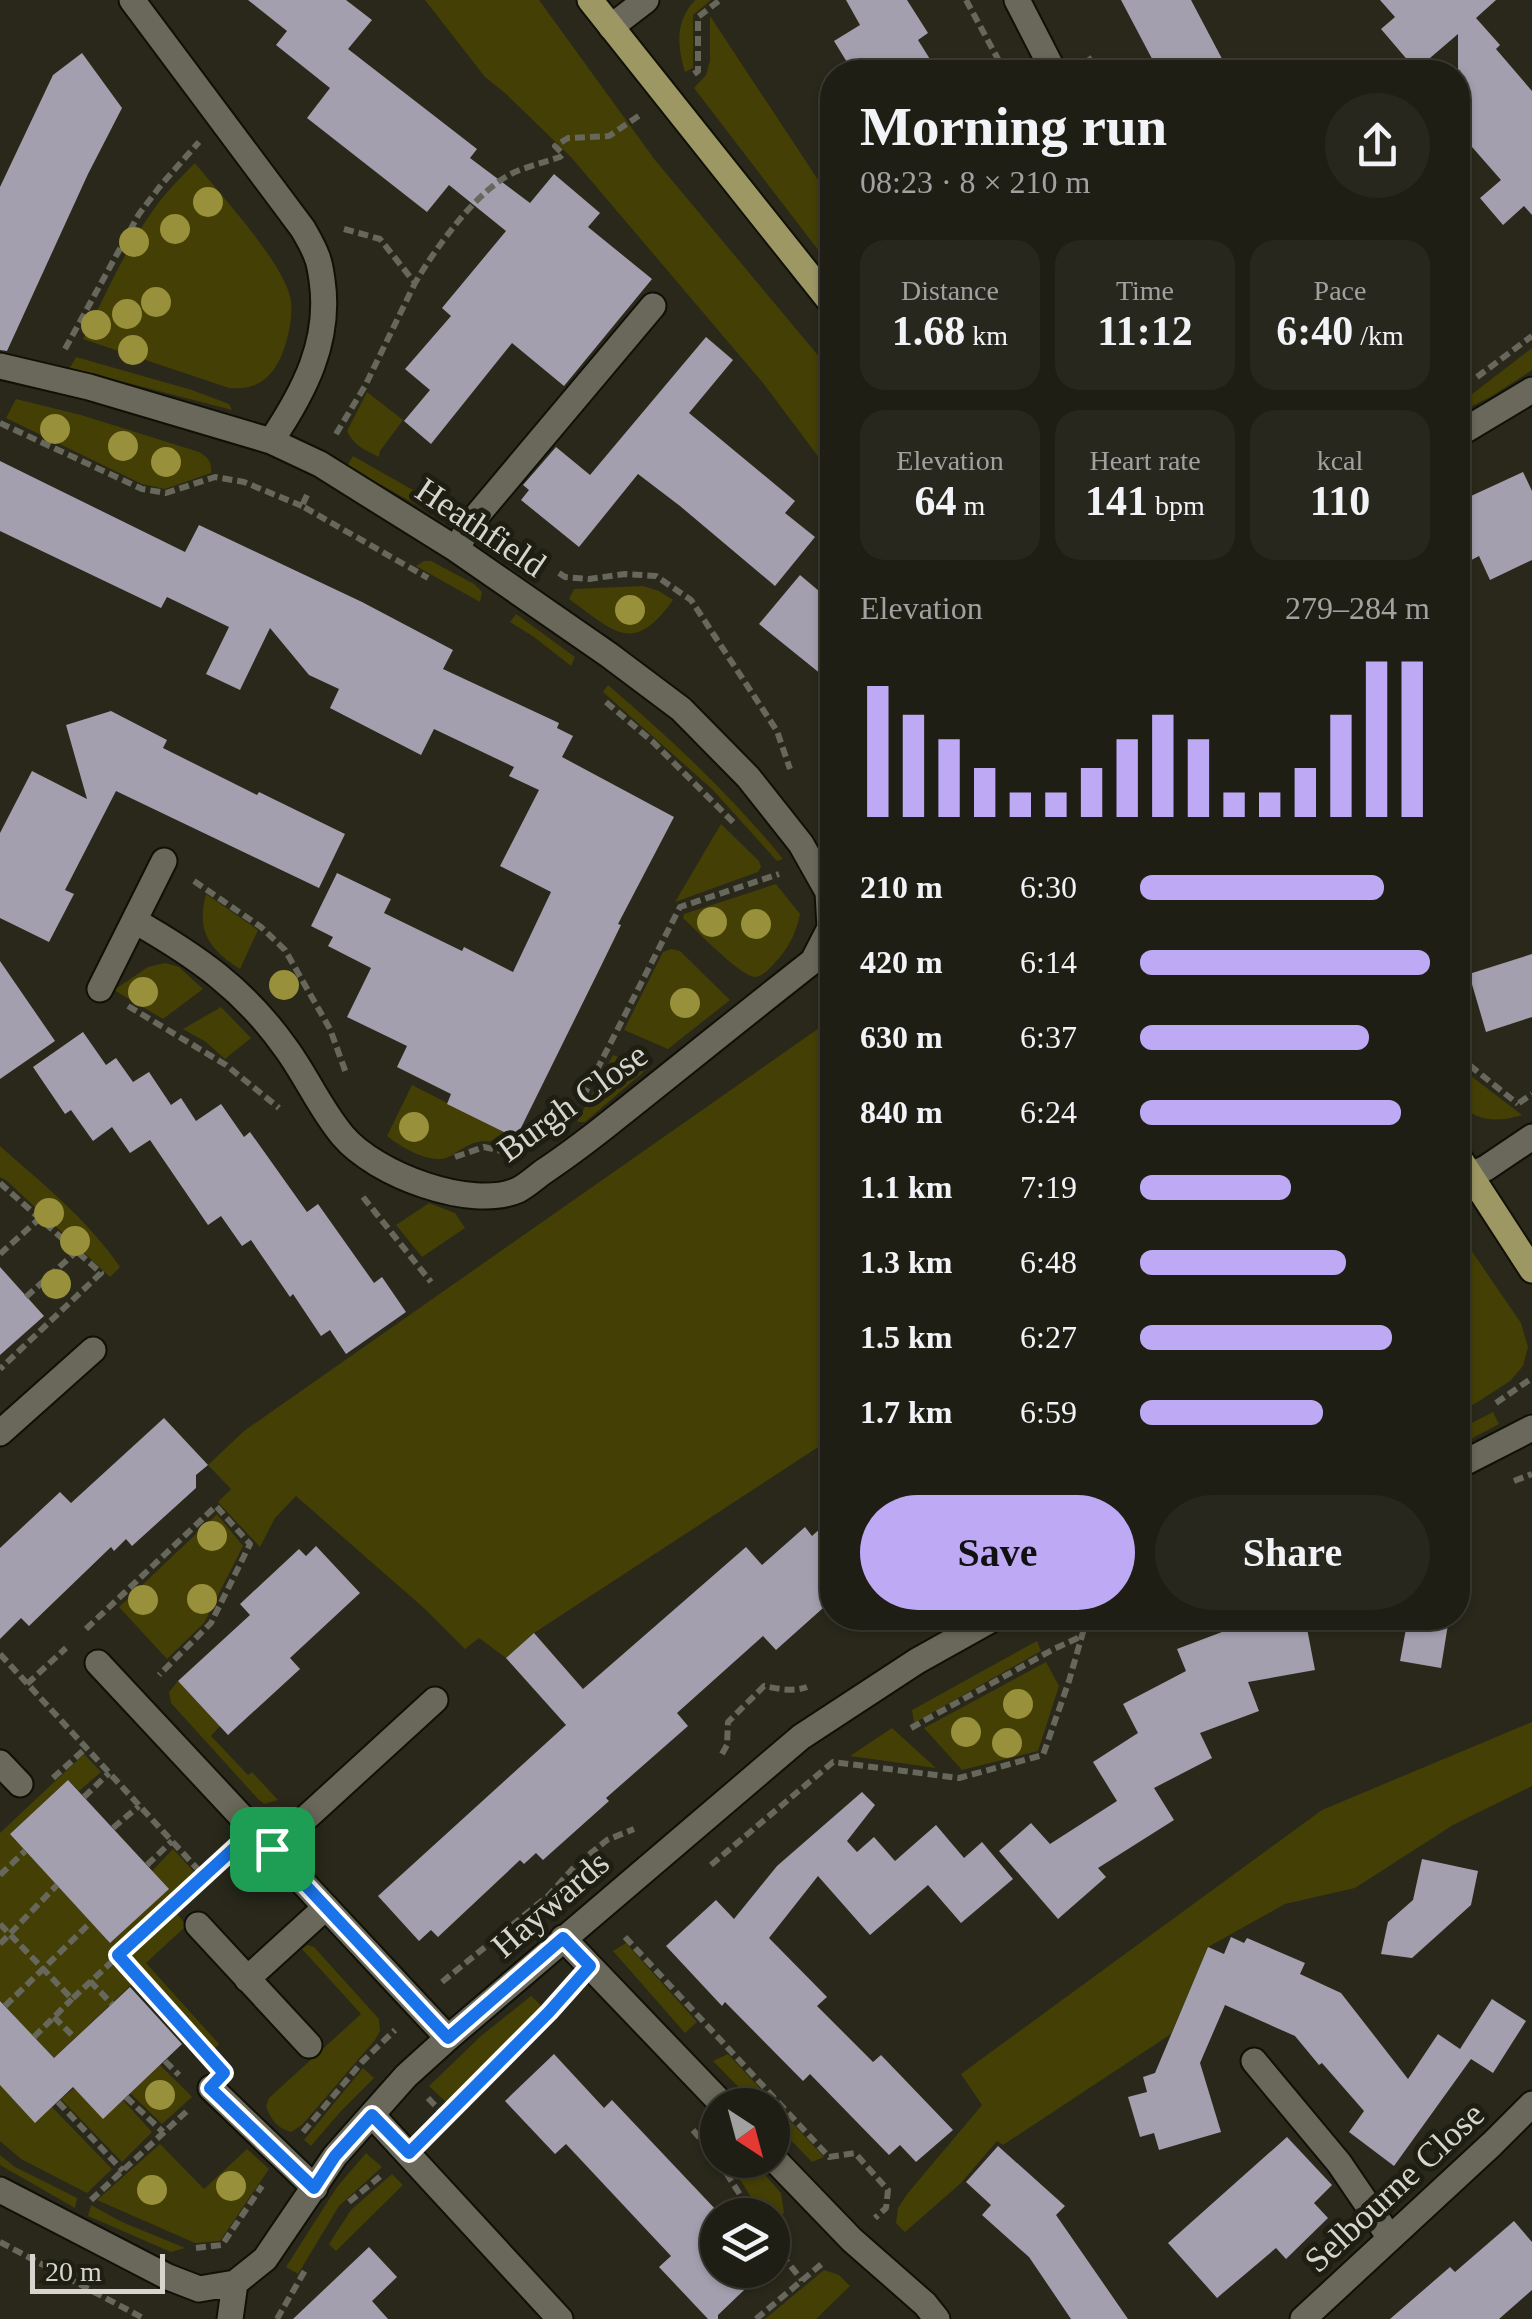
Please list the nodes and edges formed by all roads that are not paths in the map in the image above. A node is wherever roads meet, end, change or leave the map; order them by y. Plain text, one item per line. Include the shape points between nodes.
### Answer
1 (132, 0) edge
2 (590, 0) edge
3 (646, 0) edge
4 (1017, 0) edge
5 (612, 26) junction
6 (1048, 60) edge
7 (820, 289) edge
8 (653, 306) dead end
9 (0, 366) edge
10 (1532, 390) edge
11 (1470, 427) edge
12 (272, 441) junction
13 (456, 549) junction
14 (164, 861) dead end
15 (820, 878) edge
16 (135, 921) junction
17 (820, 947) edge
18 (100, 989) dead end
19 (1532, 1137) edge
20 (1470, 1167) edge
21 (1470, 1175) edge
22 (1532, 1270) edge
23 (93, 1350) dead end
24 (1532, 1428) edge
25 (0, 1434) edge
26 (1470, 1460) edge
27 (973, 1630) edge
28 (98, 1663) dead end
29 (435, 1700) dead end
30 (0, 1763) edge
31 (20, 1784) dead end
32 (263, 1839) junction
33 (326, 1907) junction
34 (198, 1925) dead end
35 (563, 1938) junction
36 (247, 1980) junction
37 (448, 2038) junction
38 (310, 2045) dead end
39 (1254, 2061) dead end
40 (210, 2088) road end
41 (707, 2088) edge
42 (1532, 2104) edge
43 (372, 2115) junction
44 (790, 2176) edge
45 (314, 2188) junction
46 (0, 2190) edge
47 (1390, 2238) junction
48 (235, 2283) junction
49 (931, 2312) edge
50 (1317, 2315) edge
51 (230, 2319) edge
52 (560, 2319) edge

1 - 12 street via 303,229 319,260 324,295 316,358
2 - 5 main road
3 - 5 street
4 - 6 street
5 - 7 main road
8 - 13 street
9 - 12 street, Heathfield
10 - 11 street
12 - 13 street, Heathfield
13 - 15 street, Heathfield via 681,708 748,777
14 - 16 street
16 - 17 street, Burgh Close via 256,1007 358,1150 424,1183 484,1196 517,1190 588,1140 813,960
16 - 18 street
19 - 20 street via 1486,1168
21 - 22 main road
23 - 25 street
24 - 26 street
27 - 35 street, Haywards via 801,1737
28 - 32 street
29 - 32 street
30 - 31 street
32 - 33 street
33 - 36 street
33 - 37 street
34 - 36 street
35 - 37 street, Haywards
35 - 41 street
36 - 38 street
37 - 43 street, Haywards
39 - 47 street via 1339,2163
40 - 45 street
42 - 47 street, Selbourne Close
43 - 45 street, Haywards
43 - 52 street
44 - 49 street
45 - 48 street, Haywards via 265,2259
46 - 48 street via 168,2277 199,2289
47 - 50 street, Selbourne Close
48 - 51 street

